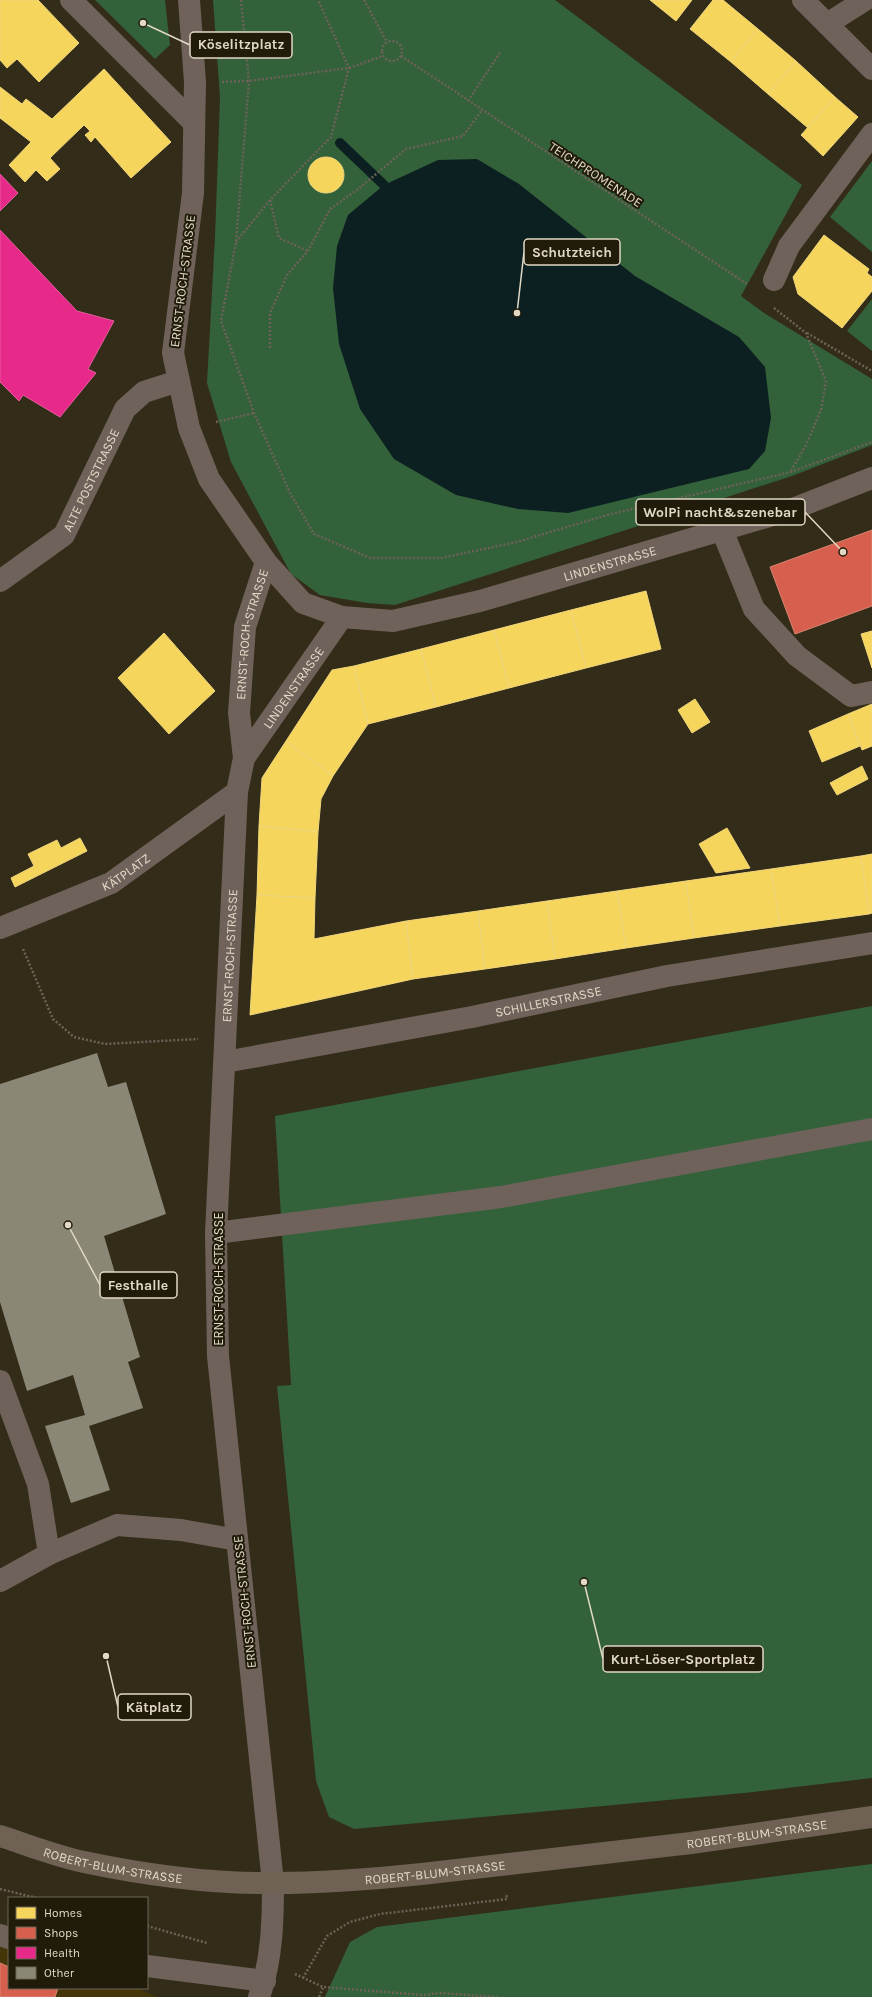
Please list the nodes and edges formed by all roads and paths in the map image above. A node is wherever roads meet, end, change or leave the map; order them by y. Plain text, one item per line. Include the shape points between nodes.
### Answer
1 (71, 0) edge
2 (189, 0) edge
3 (241, 0) edge
4 (318, 0) edge
5 (364, 0) edge
6 (803, 0) edge
7 (865, 0) edge
8 (827, 24) junction
9 (387, 42) junction
10 (502, 51) dead end
11 (383, 56) junction
12 (401, 56) junction
13 (349, 68) junction
14 (872, 70) edge
15 (249, 81) junction
16 (468, 101) junction
17 (482, 110) junction
18 (194, 122) junction
19 (872, 134) edge
20 (270, 200) junction
21 (236, 242) junction
22 (308, 251) junction
23 (774, 280) dead end
24 (753, 288) dead end
25 (773, 306) dead end
26 (806, 333) junction
27 (270, 348) dead end
28 (872, 371) edge
29 (178, 381) junction
30 (254, 413) junction
31 (188, 428) junction
32 (872, 442) edge
33 (791, 472) junction
34 (872, 478) edge
35 (722, 530) junction
36 (266, 562) junction
37 (0, 581) edge
38 (303, 603) joint
39 (342, 616) junction
40 (872, 692) edge
41 (244, 758) junction
42 (237, 792) junction
43 (6, 926) edge
44 (872, 943) edge
45 (225, 1037) junction
46 (225, 1062) junction
47 (872, 1129) edge
48 (216, 1233) junction
49 (0, 1381) edge
50 (237, 1540) junction
51 (41, 1558) junction
52 (0, 1581) edge
53 (872, 1817) edge
54 (0, 1836) edge
55 (500, 1864) junction
56 (273, 1883) junction
57 (0, 1889) edge
58 (33, 1897) edge
59 (148, 1966) edge
60 (324, 1987) junction
61 (262, 1989) edge
62 (439, 1995) edge
63 (423, 1996) edge
64 (319, 1997) edge
65 (497, 1997) edge

1 - 18 street
2 - 18 street, ERNST-ROCH-STRASSE via 195,82
3 - 15 path
4 - 13 path
5 - 9 path
6 - 8 street
7 - 8 street
8 - 14 street
9 - 11 path via 382,48
9 - 12 path via 398,42 401,46
10 - 16 path
11 - 12 path via 388,60 396,60
11 - 13 path
12 - 16 path, TEICHPROMENADE
13 - 15 path
13 - 20 path via 331,137
15 - 21 path
16 - 17 path, TEICHPROMENADE
17 - 22 path via 463,136 406,149 330,209
17 - 24 path, TEICHPROMENADE
18 - 29 street, ERNST-ROCH-STRASSE via 193,193 173,353
19 - 23 street via 789,246
20 - 21 path
20 - 22 path via 279,238
21 - 30 path via 221,321
22 - 27 path via 287,275 270,313
25 - 26 path
26 - 28 path
26 - 33 path via 826,380 821,410
29 - 31 street, ERNST-ROCH-STRASSE
29 - 37 street, ALTE POSTSTRASSE via 144,392 124,409 64,535
30 - 31 path
30 - 33 path via 290,493 314,534 370,558 441,558 517,542 607,515
31 - 36 street, ERNST-ROCH-STRASSE via 209,479
32 - 33 path
34 - 35 street, LINDENSTRASSE via 790,510
35 - 39 street, LINDENSTRASSE via 480,601 393,622
35 - 40 street via 754,608 797,656 851,696
36 - 38 street, ERNST-ROCH-STRASSE
36 - 41 street, ERNST-ROCH-STRASSE via 245,627 239,714
38 - 39 street, LINDENSTRASSE
39 - 41 street, LINDENSTRASSE
41 - 42 street, ERNST-ROCH-STRASSE
42 - 43 street, KÄTPLATZ via 111,883
42 - 45 street, ERNST-ROCH-STRASSE
43 - 45 path via 53,1019 74,1037 105,1044
44 - 46 street, SCHILLERSTRASSE via 667,976 464,1018
45 - 46 street, ERNST-ROCH-STRASSE
46 - 48 street, ERNST-ROCH-STRASSE
47 - 48 street via 501,1197
48 - 50 street, ERNST-ROCH-STRASSE via 218,1356
49 - 51 street via 38,1484
50 - 51 street via 181,1530 117,1525
50 - 56 street, ERNST-ROCH-STRASSE
51 - 52 street
53 - 55 main road, ROBERT-BLUM-STRASSE via 691,1843
54 - 56 main road, ROBERT-BLUM-STRASSE via 82,1862 148,1874
55 - 56 main road, ROBERT-BLUM-STRASSE via 379,1878
55 - 60 path via 507,1899 380,1914 350,1922 327,1936 303,1978
56 - 61 street, ERNST-ROCH-STRASSE via 273,1920
57 - 58 path
59 - 61 street
60 - 63 path
60 - 64 path
62 - 63 path
62 - 65 path

